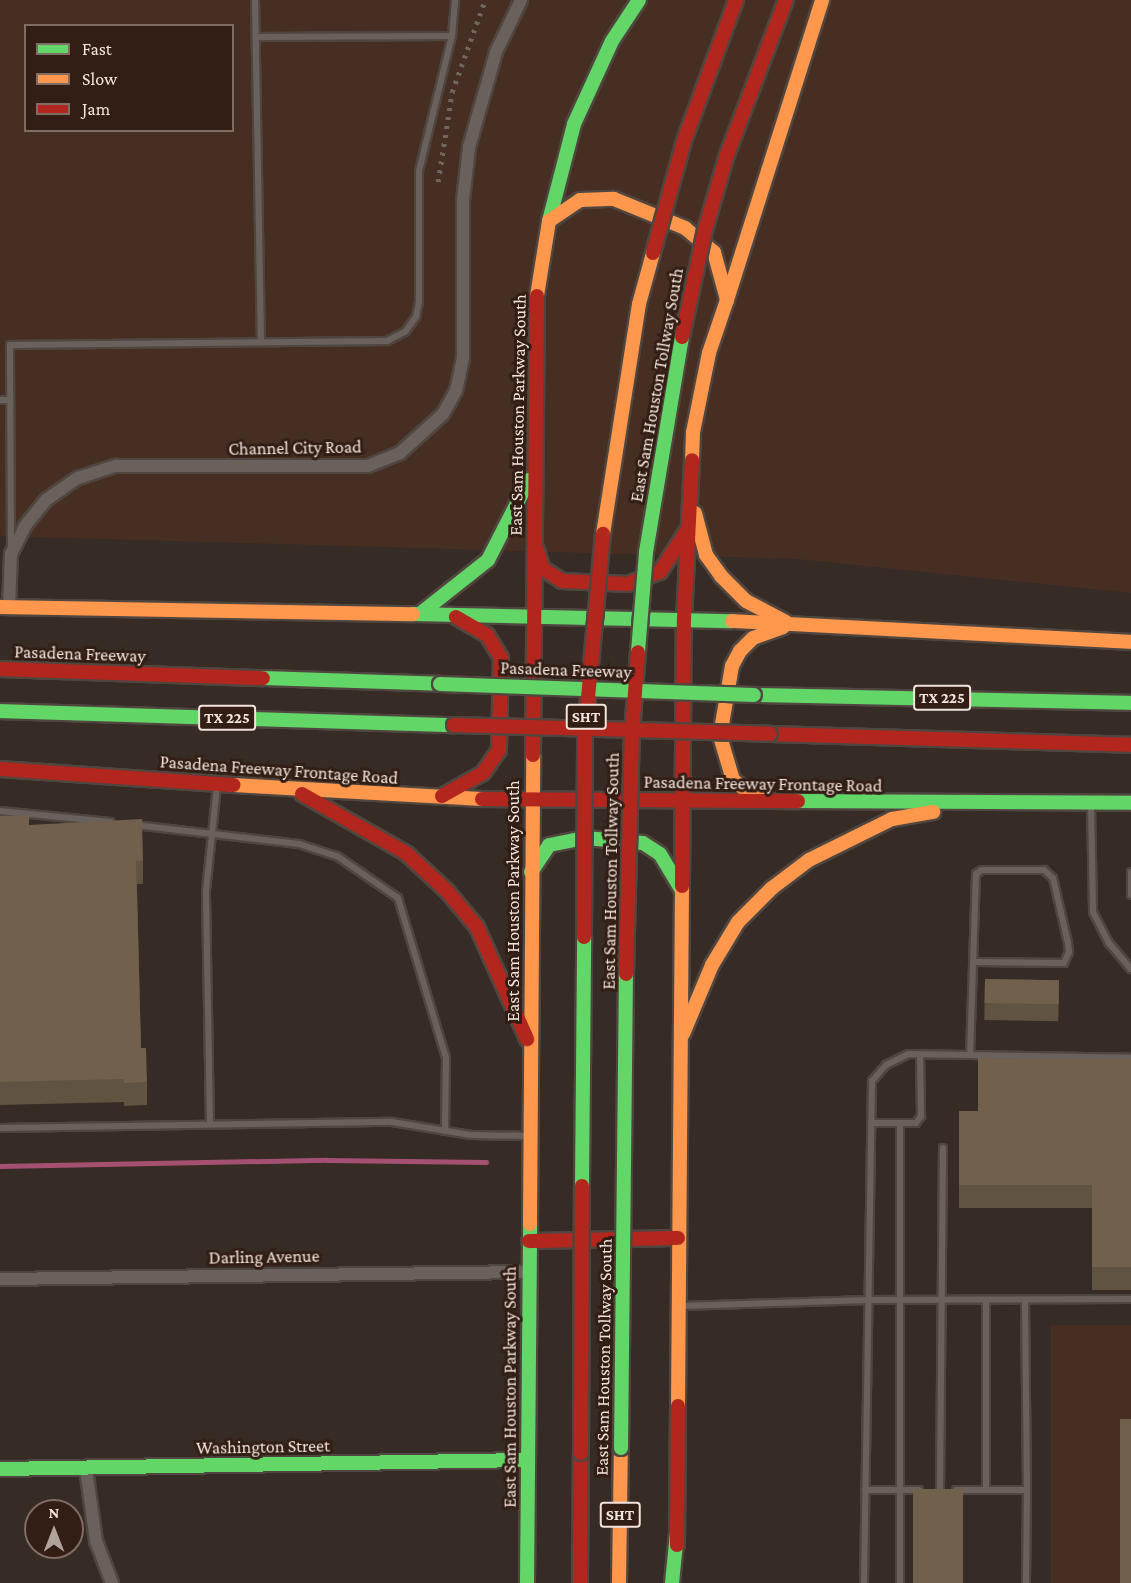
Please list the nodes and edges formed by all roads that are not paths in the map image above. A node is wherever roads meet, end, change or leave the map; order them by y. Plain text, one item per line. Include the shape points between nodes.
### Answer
1 (255, 0) edge
2 (455, 0) edge
3 (520, 0) edge
4 (639, 0) edge
5 (736, 0) edge
6 (786, 0) edge
7 (822, 0) edge
8 (453, 36) junction
9 (256, 37) junction
10 (549, 221) junction
11 (727, 300) junction
12 (261, 342) junction
13 (0, 345) edge
14 (10, 345) junction
15 (0, 400) edge
16 (10, 400) junction
17 (532, 473) junction
18 (690, 498) junction
19 (689, 528) junction
20 (533, 533) junction
21 (11, 554) junction
22 (5, 608) edge
23 (421, 613) junction
24 (451, 614) junction
25 (534, 616) junction
26 (684, 619) junction
27 (790, 624) junction
28 (1131, 642) edge
29 (0, 669) edge
30 (1131, 702) edge
31 (0, 711) edge
32 (1131, 745) edge
33 (0, 769) edge
34 (218, 785) junction
35 (295, 791) junction
36 (435, 799) junction
37 (532, 800) junction
38 (683, 801) junction
39 (1131, 803) edge
40 (784, 804) junction
41 (982, 804) junction
42 (1091, 804) junction
43 (0, 811) edge
44 (120, 824) edge
45 (131, 825) edge
46 (212, 835) junction
47 (531, 872) junction
48 (1131, 872) edge
49 (681, 889) junction
50 (1131, 895) edge
51 (976, 962) junction
52 (1131, 969) edge
53 (679, 1044) junction
54 (530, 1046) junction
55 (921, 1054) junction
56 (970, 1055) junction
57 (1131, 1058) edge
58 (871, 1123) junction
59 (900, 1123) junction
60 (210, 1124) junction
61 (0, 1128) edge
62 (445, 1131) junction
63 (529, 1136) junction
64 (942, 1148) dead end
65 (678, 1238) junction
66 (529, 1241) junction
67 (528, 1272) junction
68 (0, 1279) edge
69 (1131, 1299) edge
70 (868, 1300) junction
71 (900, 1300) junction
72 (943, 1300) junction
73 (986, 1300) junction
74 (1024, 1300) junction
75 (678, 1306) junction
76 (527, 1460) junction
77 (0, 1469) edge
78 (86, 1469) junction
79 (865, 1490) junction
80 (901, 1490) junction
81 (940, 1490) junction
82 (986, 1490) junction
83 (1027, 1490) junction
84 (112, 1583) edge
85 (527, 1583) edge
86 (580, 1583) edge
87 (620, 1583) edge
88 (674, 1583) edge
89 (864, 1583) edge
90 (900, 1583) edge
91 (1026, 1583) edge

1 - 9 lane
2 - 8 lane
3 - 21 street, Channel City Road via 496,52 469,147 463,200 463,358 456,391 442,414 400,453 368,466 116,466 87,475 46,500 25,526
4 - 10 main road, East Sam Houston Parkway South via 612,41 574,124
5 - 86 main road, East Sam Houston Tollway South / SHT, bridge via 685,138 639,304 601,547 585,731
6 - 87 main road, East Sam Houston Tollway South / SHT, bridge via 727,155 705,230 669,398 646,552 632,733 628,881
7 - 11 main road
8 - 9 lane
8 - 12 lane via 419,171 416,317 405,332 387,341
9 - 12 lane
10 - 11 main road via 580,200 614,199 684,228 714,252
10 - 17 main road, East Sam Houston Parkway South via 536,301
11 - 18 main road via 709,352 693,432
12 - 14 lane
13 - 14 lane
14 - 16 lane
15 - 16 lane
16 - 21 lane
17 - 20 main road, East Sam Houston Parkway South
17 - 23 main road via 488,560
18 - 19 main road
18 - 27 main road via 706,555 721,576 746,601
19 - 20 main road via 660,572 628,584 562,581 542,568
19 - 26 main road
20 - 25 main road, East Sam Houston Parkway South
21 - 22 street, Channel City Road
22 - 23 main road
23 - 24 main road
24 - 25 main road
24 - 36 main road via 487,634 501,658 499,750 483,773
25 - 26 main road
25 - 37 main road, East Sam Houston Parkway South
26 - 27 main road
26 - 38 main road
27 - 28 main road
27 - 40 main road via 753,638 740,651 732,666 720,736 733,780 748,792
29 - 30 main road, Pasadena Freeway / TX 225, bridge
31 - 32 main road, TX 225, bridge
33 - 34 main road, Pasadena Freeway Frontage Road
34 - 35 main road, Pasadena Freeway Frontage Road
34 - 46 lane
35 - 36 main road, Pasadena Freeway Frontage Road
35 - 54 main road via 406,854 447,891 477,927
36 - 37 main road, Pasadena Freeway Frontage Road
37 - 38 main road, Pasadena Freeway Frontage Road
37 - 47 main road, East Sam Houston Parkway South
38 - 40 main road, Pasadena Freeway Frontage Road
38 - 49 main road
39 - 42 main road, Pasadena Freeway Frontage Road
40 - 41 main road, Pasadena Freeway Frontage Road
41 - 42 main road, Pasadena Freeway Frontage Road
41 - 53 main road via 892,819 808,860 772,888 738,922 712,965
42 - 52 lane via 1093,912 1109,943
43 - 44 lane
45 - 46 lane
46 - 60 lane via 206,891
46 - 62 lane via 299,844 337,856 398,898 446,1058
47 - 49 main road via 549,845 585,838 643,843 660,854
47 - 54 main road, East Sam Houston Parkway South
48 - 50 lane
49 - 53 main road
51 - 51 lane via 976,874 982,870 1044,870 1053,878 1068,943 1064,963
51 - 56 lane
53 - 65 main road
54 - 63 main road, East Sam Houston Parkway South
55 - 56 lane
55 - 58 lane via 909,1054 886,1065 872,1081
55 - 59 lane via 921,1116 916,1123
56 - 57 lane
58 - 59 lane
58 - 70 lane
59 - 71 lane
60 - 61 lane
60 - 62 lane via 392,1122
62 - 63 lane
63 - 66 main road, East Sam Houston Parkway South
64 - 72 lane
65 - 66 main road
65 - 75 main road
66 - 67 main road, East Sam Houston Parkway South
67 - 68 street, Darling Avenue
67 - 76 main road, East Sam Houston Parkway South
69 - 74 lane
70 - 71 lane
70 - 75 lane
70 - 79 lane
71 - 72 lane
71 - 80 lane
72 - 73 lane
72 - 81 lane
73 - 74 lane
73 - 82 lane
74 - 83 lane
75 - 88 main road
76 - 78 main road, Washington Street
76 - 85 main road, East Sam Houston Parkway South
77 - 78 main road, Washington Street
78 - 84 street via 96,1541
79 - 80 lane
79 - 89 lane
80 - 81 lane
80 - 90 lane
81 - 82 lane
82 - 83 lane
83 - 91 lane

